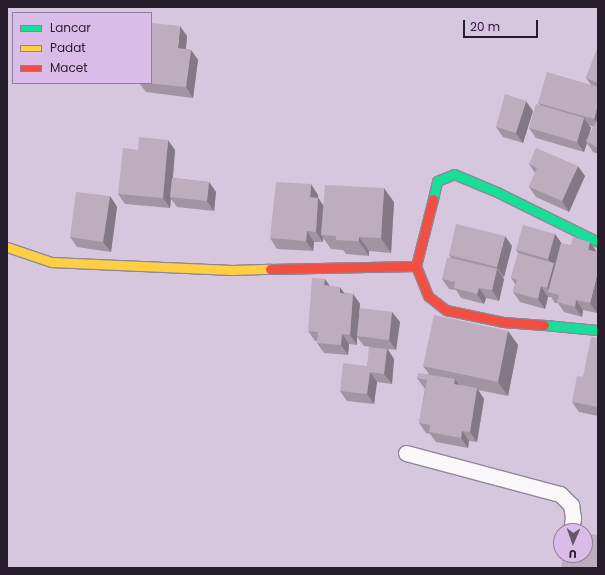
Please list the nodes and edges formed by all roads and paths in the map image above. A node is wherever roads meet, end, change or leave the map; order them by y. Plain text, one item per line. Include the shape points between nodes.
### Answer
1 (598, 242) edge
2 (7, 247) edge
3 (416, 266) junction
4 (598, 330) edge
5 (406, 452) dead end
6 (572, 523) edge

1 - 3 street via 497,192 454,174 437,181 426,235
2 - 3 street via 51,262 232,270
3 - 4 street via 428,296 446,310 503,322
5 - 6 lane via 560,494 571,505

